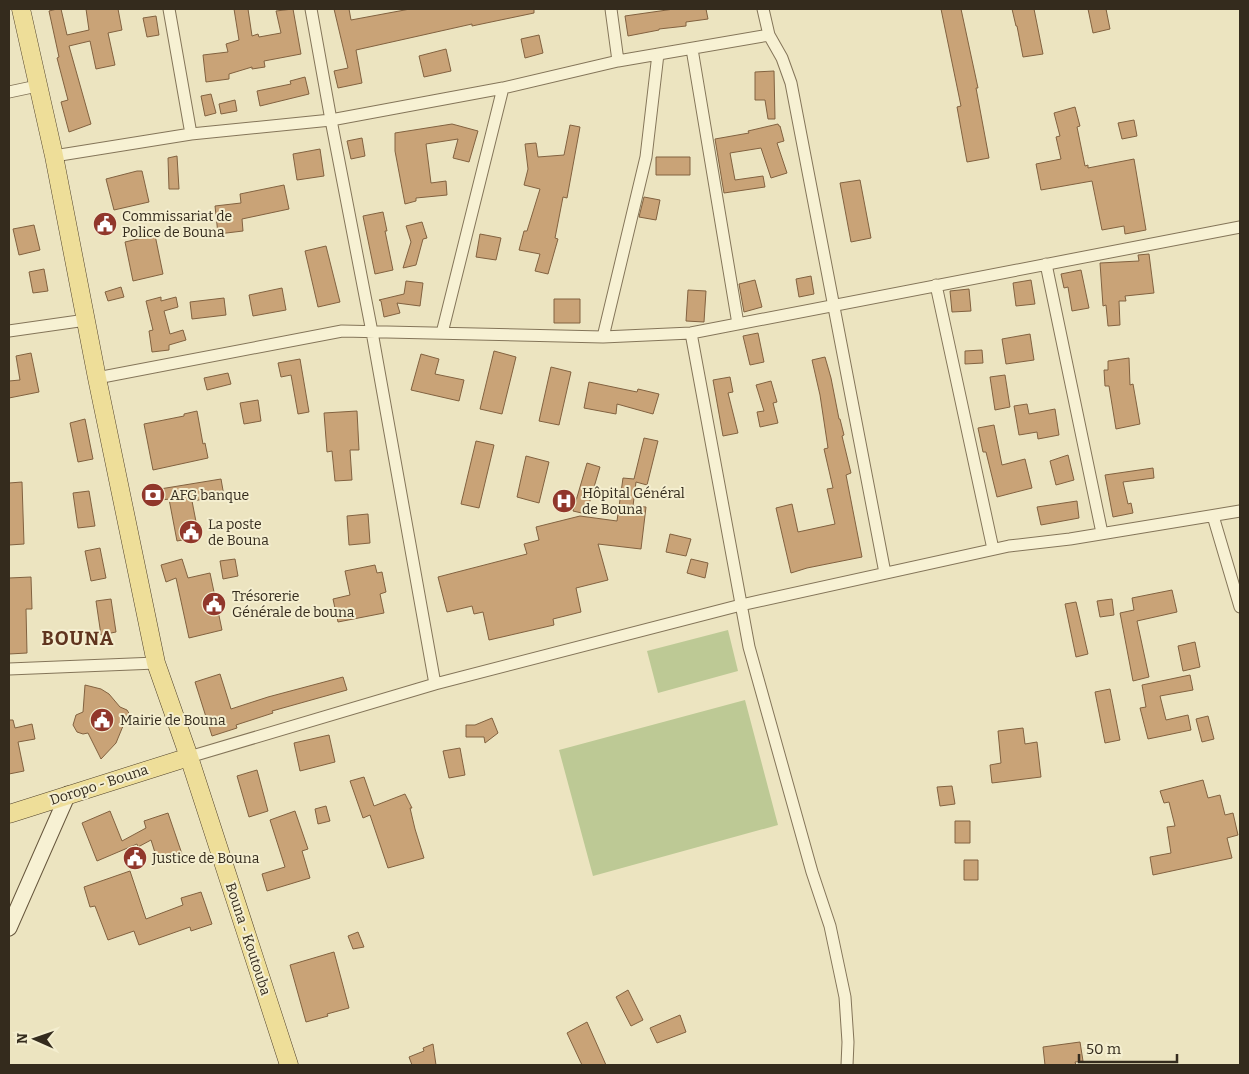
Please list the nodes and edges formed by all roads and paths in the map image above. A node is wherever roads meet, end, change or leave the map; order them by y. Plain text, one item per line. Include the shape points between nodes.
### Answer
1 (21, 9) edge
2 (169, 9) edge
3 (311, 9) edge
4 (611, 9) edge
5 (763, 9) edge
6 (769, 35) junction
7 (692, 49) junction
8 (658, 54) junction
9 (618, 61) junction
10 (37, 86) junction
11 (503, 88) junction
12 (9, 92) edge
13 (331, 120) junction
14 (190, 134) junction
15 (54, 156) junction
16 (1240, 227) edge
17 (1046, 264) junction
18 (936, 286) junction
19 (835, 305) junction
20 (86, 320) junction
21 (738, 324) junction
22 (9, 331) edge
23 (372, 332) junction
24 (442, 333) junction
25 (690, 333) junction
26 (603, 337) junction
27 (97, 378) junction
28 (1240, 511) edge
29 (1213, 516) junction
30 (1102, 534) junction
31 (993, 549) junction
32 (885, 574) junction
33 (741, 605) junction
34 (1240, 607) edge
35 (156, 663) junction
36 (9, 669) edge
37 (435, 684) junction
38 (188, 757) junction
39 (68, 794) junction
40 (9, 814) edge
41 (9, 928) edge
42 (289, 1065) edge
43 (847, 1065) edge

1 - 10 main road, Bouna - Koutouba
2 - 14 street
3 - 13 street
4 - 9 street
5 - 6 street
6 - 7 street
6 - 19 street via 791,83
7 - 8 street
7 - 21 street
8 - 9 street
8 - 26 street via 646,157
9 - 11 street
10 - 12 street
10 - 15 main road, Bouna - Koutouba
11 - 13 street
11 - 24 street
13 - 14 street
13 - 23 street
14 - 15 street
15 - 20 main road, Bouna - Koutouba
16 - 17 street
17 - 18 street
17 - 30 street
18 - 19 street
18 - 31 street
19 - 21 street
19 - 32 street
20 - 22 street
20 - 27 main road, Bouna - Koutouba
21 - 25 street
23 - 24 street
23 - 27 street via 342,331
23 - 37 street
24 - 26 street
25 - 26 street
25 - 33 street
27 - 35 main road, Bouna - Koutouba
28 - 29 street
29 - 30 street
29 - 34 street
30 - 31 street
31 - 32 street
32 - 33 street
33 - 37 street
33 - 43 street via 749,648 830,926 845,996
35 - 36 street
35 - 38 main road, Bouna - Koutouba
37 - 38 street
38 - 39 main road, Doropo - Bouna
38 - 42 main road, Bouna - Koutouba
39 - 40 main road, Doropo - Bouna
39 - 41 street

